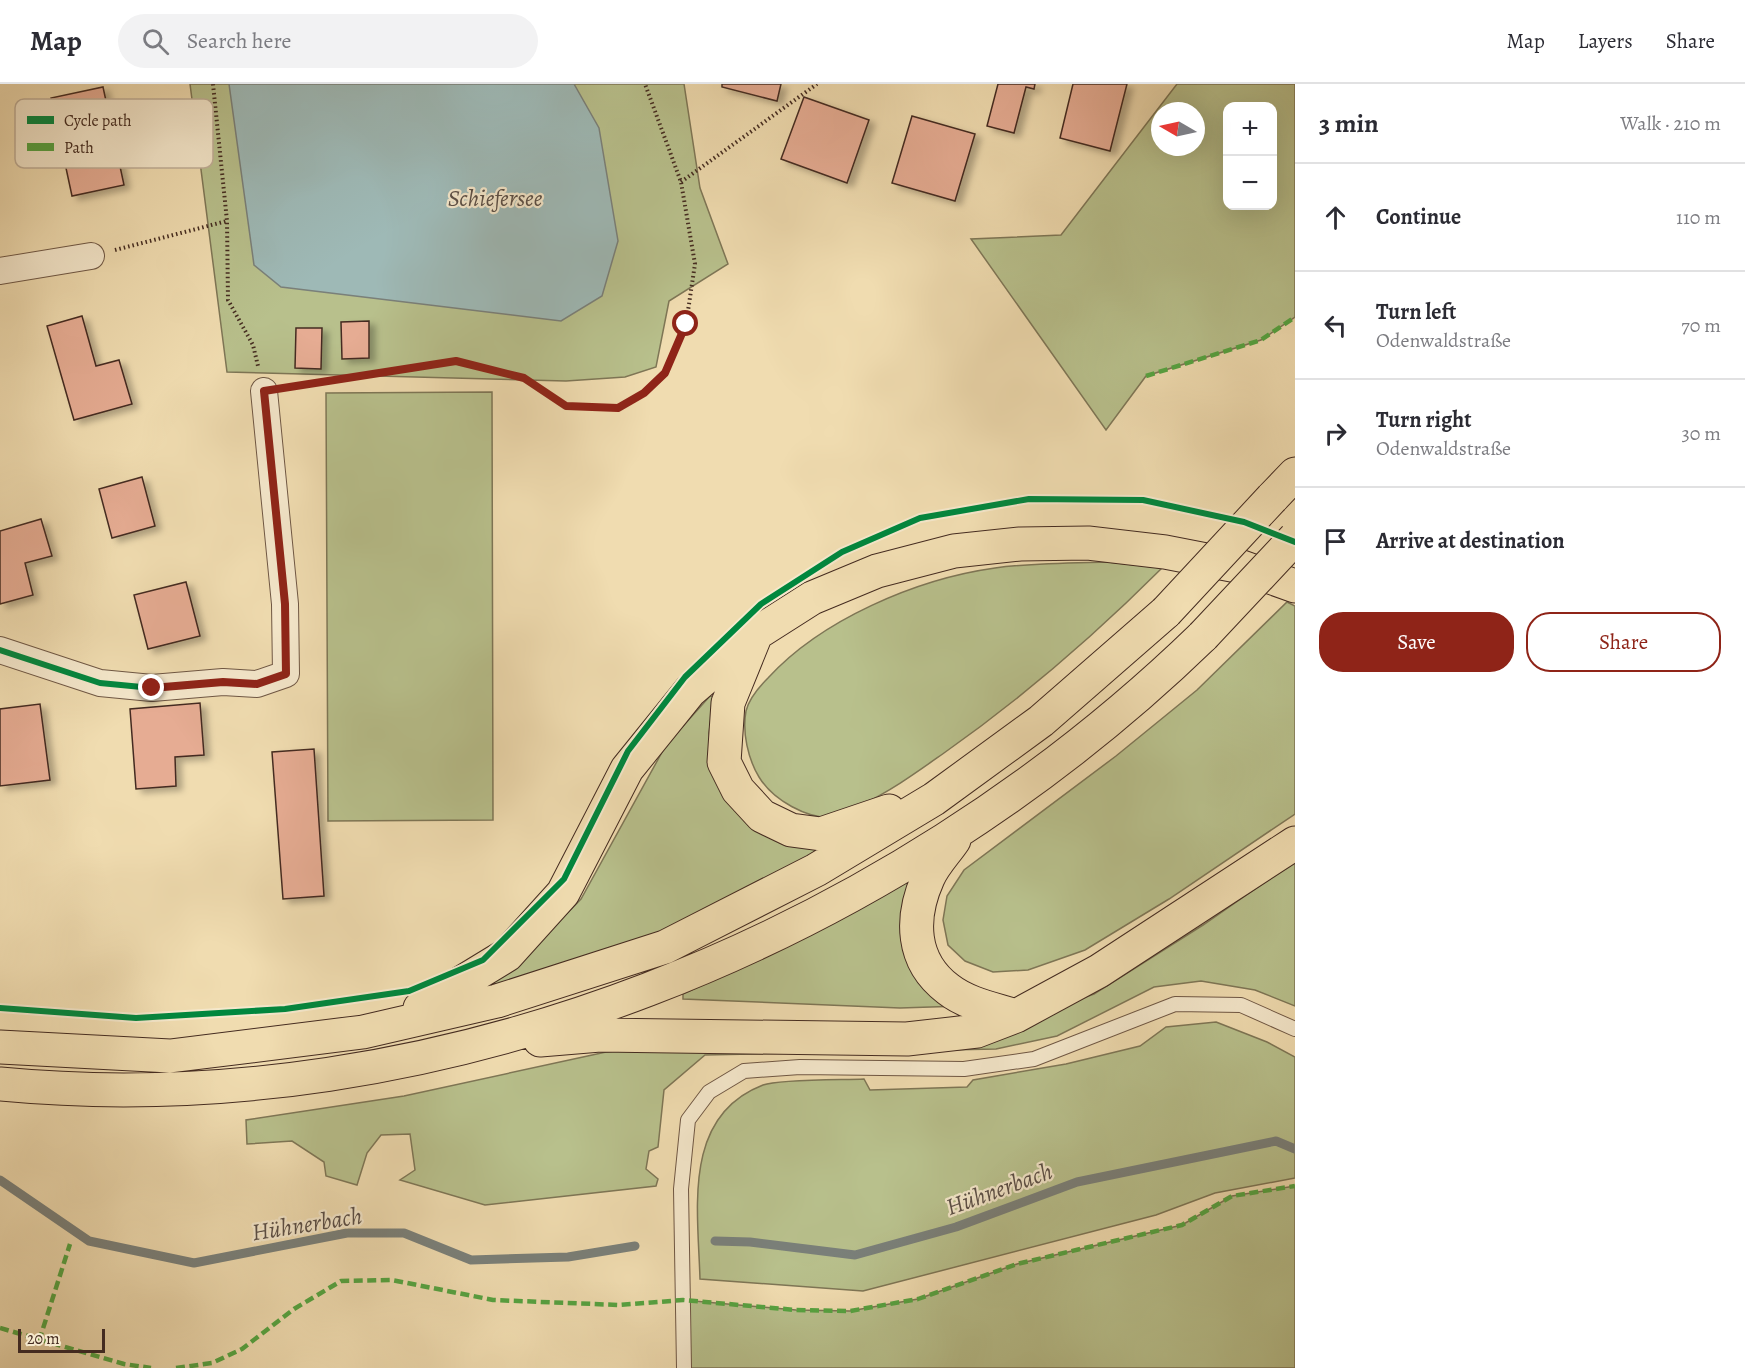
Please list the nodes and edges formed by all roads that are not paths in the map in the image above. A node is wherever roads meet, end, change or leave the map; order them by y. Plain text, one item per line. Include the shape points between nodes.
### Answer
1 (91, 256) road end
2 (0, 272) edge
3 (264, 391) road end
4 (1295, 474) edge
5 (1295, 538) edge
6 (1295, 586) edge
7 (757, 633) junction
8 (0, 650) edge
9 (934, 799) junction
10 (965, 824) junction
11 (1295, 843) edge
12 (1016, 1016) junction
13 (1295, 1029) edge
14 (363, 1032) junction
15 (476, 1045) junction
16 (0, 1047) edge
17 (0, 1084) edge
18 (684, 1368) edge

1 - 2 street
3 - 8 street via 285,604 286,674 257,684 223,682 152,688 100,683
4 - 9 highway, bridge via 1166,612 1041,722
5 - 10 highway, bridge via 1145,692 1010,795
6 - 7 highway via 1242,567 1165,552 1088,543 1020,544 954,551 877,571 812,598
7 - 9 highway via 728,703 724,762 738,790 762,816 791,830 822,834
7 - 14 highway via 690,691 627,769 563,893 507,955 429,1004
9 - 14 highway via 816,870 665,947 497,1000
10 - 12 highway via 928,876 918,908 915,919 923,961 948,989 975,1004
10 - 15 highway via 806,921 581,1013
11 - 12 highway via 1098,972
12 - 15 highway via 977,1030 907,1039 600,1035
13 - 18 lane via 1241,1005 1175,1004 1034,1059 964,1069 800,1067 744,1071 709,1092 688,1120 681,1189
14 - 16 highway via 170,1056
15 - 17 highway via 322,1077 167,1091

